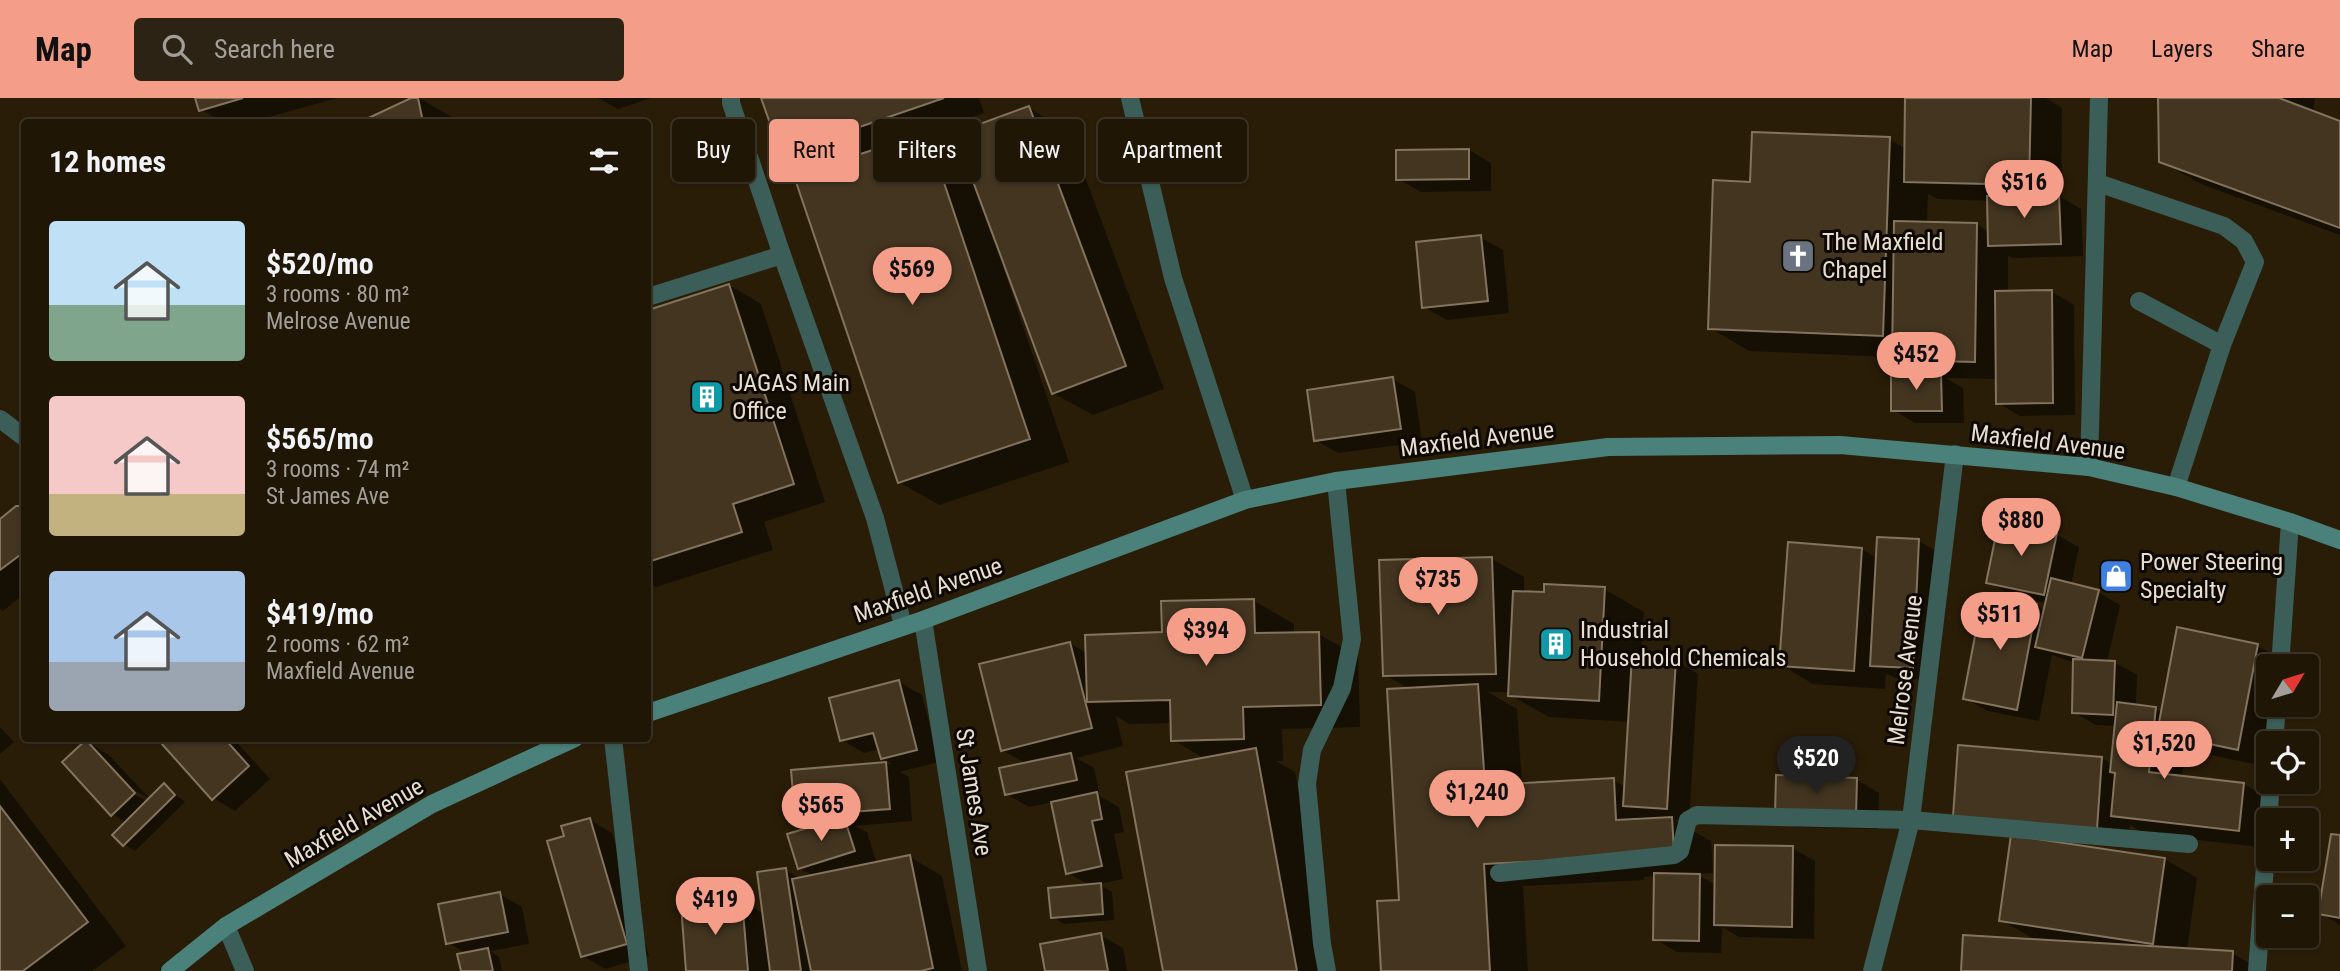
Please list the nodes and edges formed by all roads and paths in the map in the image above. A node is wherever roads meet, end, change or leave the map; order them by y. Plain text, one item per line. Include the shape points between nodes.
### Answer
1 (731, 98) edge
2 (1130, 98) edge
3 (2099, 98) edge
4 (2098, 183) junction
5 (782, 255) junction
6 (651, 296) edge
7 (2139, 302) dead end
8 (2222, 345) junction
9 (0, 419) edge
10 (21, 435) edge
11 (1955, 454) junction
12 (2089, 467) junction
13 (1336, 481) junction
14 (2176, 487) junction
15 (1245, 500) junction
16 (2290, 522) junction
17 (2340, 540) edge
18 (923, 620) junction
19 (903, 625) junction
20 (2281, 654) edge
21 (651, 712) edge
22 (566, 742) edge
23 (613, 742) edge
24 (1911, 820) junction
25 (2189, 844) dead end
26 (2265, 871) edge
27 (1499, 873) dead end
28 (226, 926) junction
29 (170, 971) edge
30 (245, 971) edge
31 (639, 971) edge
32 (978, 971) edge
33 (1327, 971) edge
34 (1872, 971) edge
35 (2257, 971) edge

1 - 5 street
2 - 15 street via 1172,278
3 - 4 street
4 - 8 street via 2224,226 2244,241 2255,262
4 - 12 street
5 - 6 street
5 - 19 street via 875,518
7 - 8 street
8 - 14 street
9 - 10 street
11 - 12 main road, Maxfield Avenue
11 - 13 main road, Maxfield Avenue via 1840,444 1608,447
11 - 24 street, Melrose Avenue
12 - 14 main road, Maxfield Avenue
13 - 15 main road, Maxfield Avenue
13 - 33 street via 1352,639 1342,688 1312,750 1307,784
14 - 16 main road, Maxfield Avenue
15 - 18 main road, Maxfield Avenue
16 - 17 main road, Maxfield Avenue
16 - 20 street
18 - 19 main road, Maxfield Avenue
18 - 32 street, St James Ave
19 - 21 main road, Maxfield Avenue
22 - 28 main road, Maxfield Avenue via 432,804
23 - 31 street
24 - 25 street
24 - 27 street via 1697,815 1688,820 1680,851 1674,855
24 - 34 street, Melrose Avenue
26 - 35 street
28 - 29 main road, Maxfield Avenue
28 - 30 street

